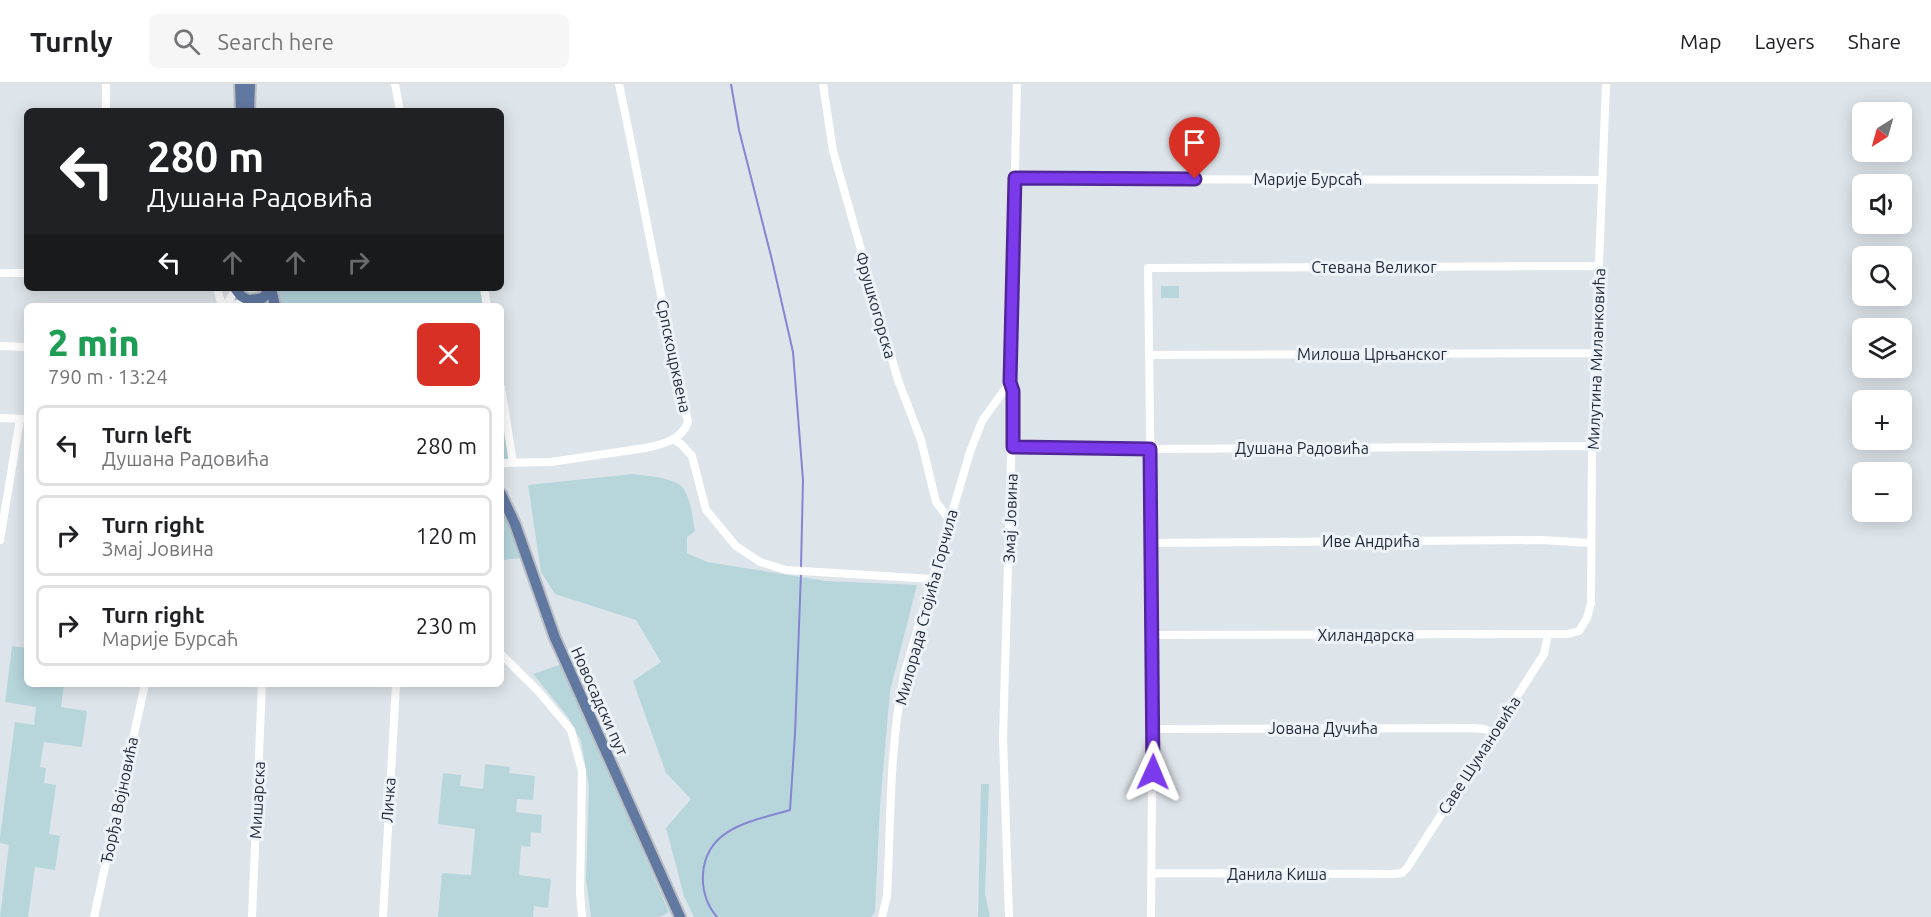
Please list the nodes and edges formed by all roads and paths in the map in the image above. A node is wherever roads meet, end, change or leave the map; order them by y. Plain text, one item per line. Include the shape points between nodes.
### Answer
1 (106, 84) edge
2 (240, 84) edge
3 (250, 84) edge
4 (395, 84) edge
5 (619, 84) edge
6 (823, 84) edge
7 (1017, 84) edge
8 (1606, 84) edge
9 (106, 108) edge
10 (241, 108) edge
11 (249, 108) edge
12 (399, 108) edge
13 (1015, 178) junction
14 (1602, 180) junction
15 (1599, 266) junction
16 (0, 273) edge
17 (24, 273) edge
18 (238, 291) edge
19 (269, 291) edge
20 (252, 302) edge
21 (0, 346) edge
22 (24, 347) edge
23 (1596, 353) junction
24 (1149, 355) junction
25 (1010, 382) junction
26 (504, 406) edge
27 (0, 418) edge
28 (23, 419) edge
29 (673, 440) junction
30 (1013, 447) junction
31 (1592, 447) junction
32 (1150, 449) junction
33 (513, 462) junction
34 (504, 463) edge
35 (504, 500) edge
36 (949, 519) junction
37 (0, 540) edge
38 (1151, 543) junction
39 (1590, 543) junction
40 (932, 579) junction
41 (1580, 631) joint
42 (1548, 634) junction
43 (1153, 635) junction
44 (504, 657) edge
45 (145, 687) edge
46 (262, 687) edge
47 (396, 687) edge
48 (1153, 729) junction
49 (1492, 732) junction
50 (1152, 873) junction
51 (1402, 873) joint
52 (94, 917) edge
53 (252, 917) edge
54 (383, 917) edge
55 (582, 917) edge
56 (680, 917) edge
57 (882, 917) edge
58 (1009, 917) edge
59 (1151, 917) edge

1 - 9 street
2 - 10 main road
3 - 11 main road
4 - 12 street
5 - 29 street, Српскоцрквена via 688,422
6 - 36 street, Фрушкогорска via 832,151 898,380 921,440 936,502
7 - 13 street, Змај Јовина
8 - 14 street, Милутина Миланковића
13 - 14 street, Марије Бурсаћ
13 - 25 street, Змај Јовина
14 - 15 street, Милутина Миланковића
15 - 23 street, Милутина Миланковића
15 - 24 street, Стевана Великог via 1148,268
16 - 17 street
18 - 20 main road
19 - 20 main road
21 - 22 street
23 - 24 street, Милоша Црњанског
23 - 31 street, Милутина Миланковића
24 - 32 street
25 - 30 street, Змај Јовина
25 - 36 street, Милорада Стојића Горчила via 982,421
26 - 33 street
27 - 28 street
28 - 37 street
29 - 33 street via 660,446 610,454 551,462
29 - 40 street via 689,450 706,510 736,546 760,562 786,570
30 - 32 street, Душана Радовића
30 - 58 street, Змај Јовина via 1003,738
31 - 32 street, Душана Радовића
31 - 39 street, Милутина Миланковића
32 - 38 street
33 - 34 street
35 - 56 main road, Новосадски пут via 555,638
36 - 40 street, Милорада Стојића Горчила
38 - 39 street, Иве Андрића
38 - 43 street
39 - 41 street, Милутина Миланковића via 1591,603
40 - 57 street, Милорада Стојића Горчила via 898,705 887,896
41 - 42 street, Хиландарска
42 - 43 street, Хиландарска
42 - 49 street, Саве Шумановића via 1544,654
43 - 48 street
44 - 55 street via 571,730 582,771
45 - 52 street, Ђорђа Војновића
46 - 53 street, Мишарска
47 - 54 street, Личка
48 - 49 street, Јована Дучића via 1472,728
48 - 50 street
49 - 51 street, Саве Шумановића
50 - 51 street, Данила Киша
50 - 59 street

